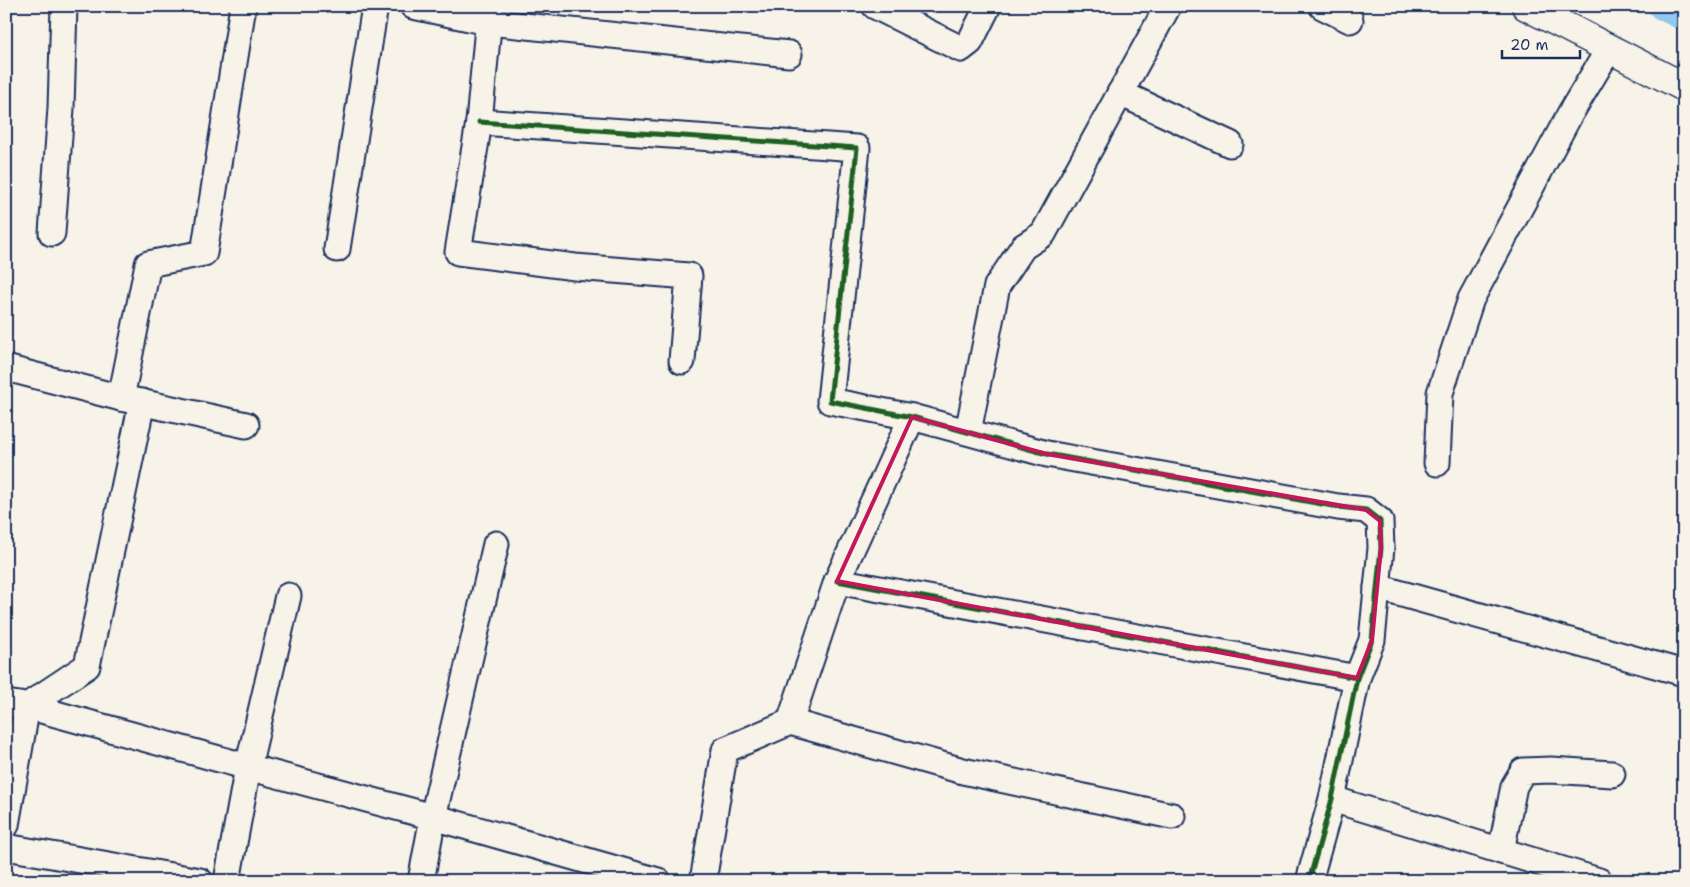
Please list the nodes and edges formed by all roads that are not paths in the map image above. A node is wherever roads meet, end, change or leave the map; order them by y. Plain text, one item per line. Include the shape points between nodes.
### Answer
1 (64, 6) edge
2 (244, 6) edge
3 (375, 6) edge
4 (412, 6) edge
5 (875, 6) edge
6 (988, 6) edge
7 (1168, 6) edge
8 (1322, 6) edge
9 (1526, 6) edge
10 (489, 14) edge
11 (1350, 20) dead end
12 (1609, 49) junction
13 (788, 54) dead end
14 (1684, 87) edge
15 (1120, 93) junction
16 (479, 122) junction
17 (1230, 144) dead end
18 (52, 234) dead end
19 (337, 249) dead end
20 (682, 361) dead end
21 (6, 368) edge
22 (132, 400) junction
23 (912, 417) junction
24 (246, 425) dead end
25 (968, 432) junction
26 (1437, 463) dead end
27 (496, 544) dead end
28 (837, 580) junction
29 (1377, 587) junction
30 (288, 596) dead end
31 (1684, 673) edge
32 (1357, 678) junction
33 (17, 704) edge
34 (790, 722) junction
35 (248, 767) junction
36 (1612, 774) dead end
37 (1332, 799) junction
38 (1172, 816) dead end
39 (433, 817) junction
40 (6, 825) edge
41 (6, 847) edge
42 (1501, 851) junction
43 (200, 881) edge
44 (226, 881) edge
45 (421, 881) edge
46 (658, 881) edge
47 (703, 881) edge
48 (1309, 881) edge
49 (1599, 881) edge

1 - 18 street via 62,108
2 - 22 street via 204,253 148,264
3 - 19 street
4 - 10 street
5 - 6 street via 961,49 970,42
7 - 15 street
8 - 11 street
9 - 12 street
10 - 13 street
10 - 16 street
12 - 14 street
12 - 26 street via 1570,114 1472,299 1440,393
15 - 17 street
15 - 25 street via 1043,234 1023,247 997,286
16 - 20 street via 458,252 575,267 688,276
16 - 23 street via 857,148 830,401
21 - 22 street
22 - 24 street
22 - 33 street via 87,666
23 - 25 street
23 - 28 street
25 - 29 street via 1047,454 1366,510 1380,521
27 - 39 street
28 - 32 street
28 - 34 street
29 - 31 street
29 - 32 street via 1372,640
30 - 35 street
32 - 37 street
33 - 35 street
33 - 40 street
34 - 38 street via 963,771
34 - 47 street via 725,750
35 - 39 street
35 - 44 street
36 - 42 street via 1523,771 1514,786
37 - 42 street
37 - 48 street
39 - 45 street
39 - 46 street
41 - 43 street
42 - 49 street

